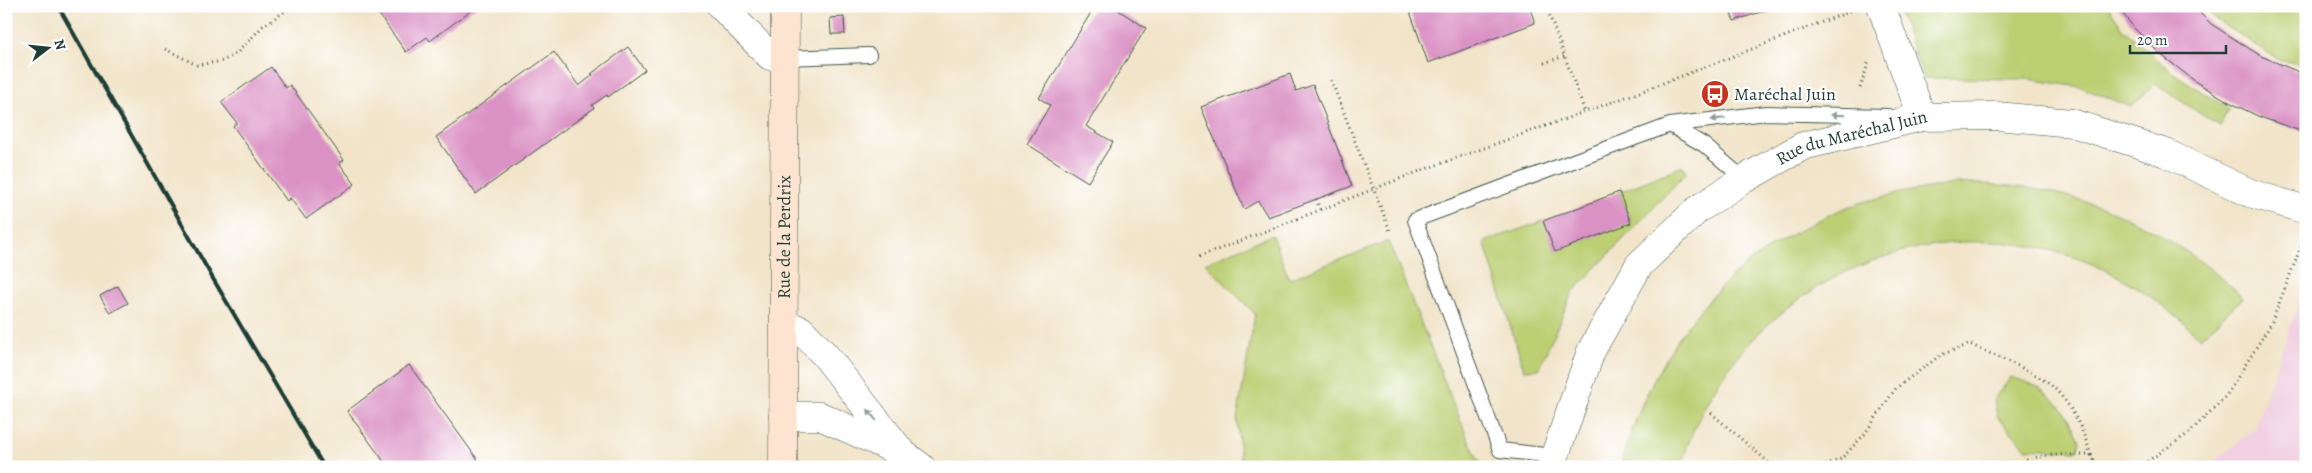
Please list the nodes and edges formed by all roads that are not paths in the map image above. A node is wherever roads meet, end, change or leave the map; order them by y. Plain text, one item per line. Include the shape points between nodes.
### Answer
1 (721, 6) edge
2 (785, 6) edge
3 (1870, 7) edge
4 (869, 55) dead end
5 (786, 58) junction
6 (1922, 117) junction
7 (1670, 125) junction
8 (1744, 180) junction
9 (2306, 210) edge
10 (784, 324) junction
11 (784, 416) junction
12 (911, 460) edge
13 (1552, 462) edge
14 (782, 467) edge

1 - 5 street via 770,56
2 - 5 street, Rue de la Perdrix
3 - 6 street
4 - 5 lane
5 - 10 street, Rue de la Perdrix
6 -> 7 lane via 1766,113
6 - 8 street, Rue du Maréchal Juin via 1803,146
6 - 9 street, Rue du Maréchal Juin via 1996,116 2072,123 2166,153 2250,193
7 - 8 lane via 1704,145
7 - 13 lane via 1415,220 1500,450
8 - 13 street, Rue du Maréchal Juin via 1697,210 1639,265 1591,351
10 - 11 street, Rue de la Perdrix
12 -> 10 street via 825,355 801,330
11 - 12 street via 820,416
11 - 14 street, Rue de la Perdrix

